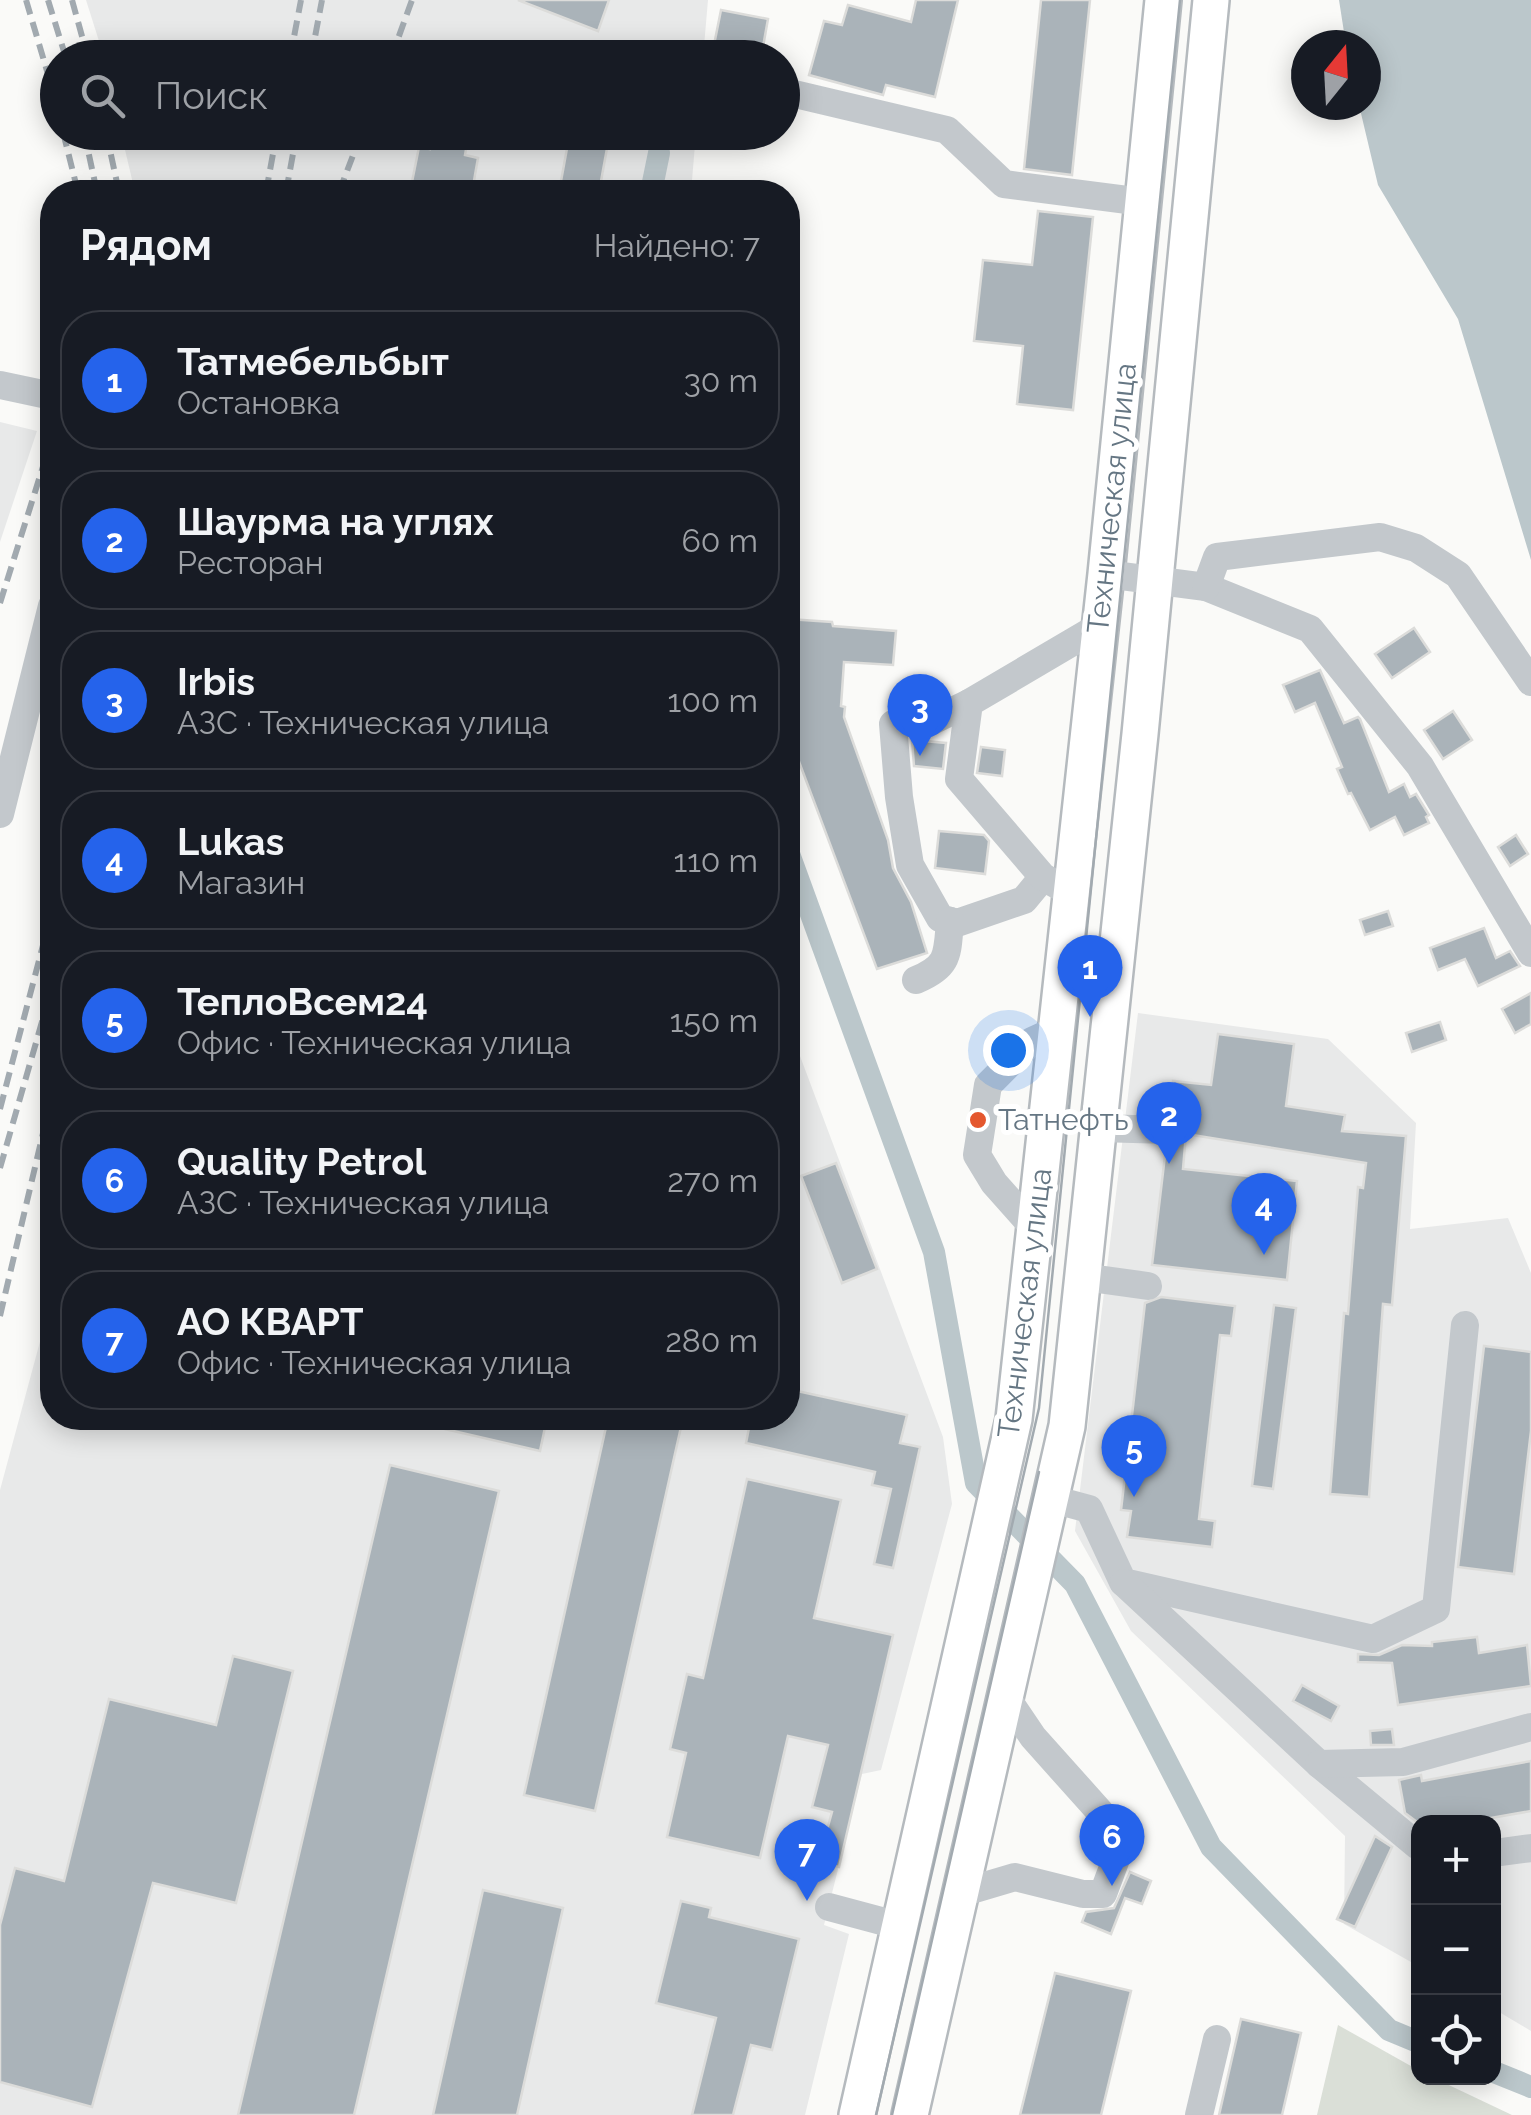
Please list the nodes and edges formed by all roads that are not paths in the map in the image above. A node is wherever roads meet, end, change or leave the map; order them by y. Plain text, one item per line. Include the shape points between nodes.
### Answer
1 (1164, 0) edge
2 (1211, 0) edge
3 (800, 95) edge
4 (1144, 202) junction
5 (0, 385) edge
6 (40, 393) edge
7 (1106, 574) junction
8 (1155, 580) junction
9 (1206, 587) junction
10 (1098, 627) junction
11 (40, 654) edge
12 (1531, 682) edge
13 (969, 703) junction
14 (0, 814) edge
15 (1057, 885) junction
16 (950, 921) junction
17 (1531, 954) edge
18 (916, 980) dead end
19 (1056, 1030) junction
20 (1098, 1136) junction
21 (1166, 1139) dead end
22 (1035, 1230) junction
23 (1083, 1277) junction
24 (1148, 1286) dead end
25 (1465, 1325) dead end
26 (1050, 1507) junction
27 (1122, 1582) junction
28 (1006, 1697) junction
29 (1531, 1727) edge
30 (1319, 1764) junction
31 (1411, 1840) edge
32 (1531, 1848) edge
33 (1501, 1852) edge
34 (961, 1893) junction
35 (828, 1907) dead end
36 (900, 1926) junction
37 (950, 1939) junction
38 (1217, 2039) dead end
39 (857, 2115) edge
40 (910, 2115) edge
41 (1199, 2115) edge

1 - 4 main road, Техническая улица
2 - 8 main road, Техническая улица
3 - 4 street via 947,130 1004,184
4 - 7 main road, Техническая улица
5 - 6 street
7 - 8 street
7 - 10 main road, Техническая улица
8 - 9 street
8 - 20 main road, Техническая улица
9 - 12 street via 1217,557 1380,537 1416,548 1458,575
9 - 17 street via 1310,629 1420,766
10 - 13 street
10 - 15 main road, Техническая улица
11 - 14 street
13 - 15 street via 959,779
13 - 16 street via 932,722 892,724 910,865 940,918
15 - 16 street
15 - 19 main road, Техническая улица
16 - 18 street via 947,959
19 - 22 main road, Техническая улица
19 - 22 street via 1032,1041 988,1085 977,1155
20 - 21 street
20 - 23 main road, Техническая улица
22 - 36 main road, Техническая улица via 1014,1419
23 - 24 street
23 - 26 main road, Техническая улица via 1068,1426
25 - 27 street via 1436,1609 1373,1639
26 - 27 street via 1089,1510 1113,1546
26 - 28 main road, Техническая улица
27 - 30 street
28 - 34 main road, Техническая улица
28 - 34 street via 1109,1822 1116,1859 1103,1894 1015,1877
29 - 30 street via 1403,1762
30 - 31 street
32 - 33 street
34 - 37 main road, Техническая улица
35 - 36 street
36 - 37 main road
36 - 39 main road, Техническая улица
37 - 40 main road, Техническая улица
38 - 41 street

